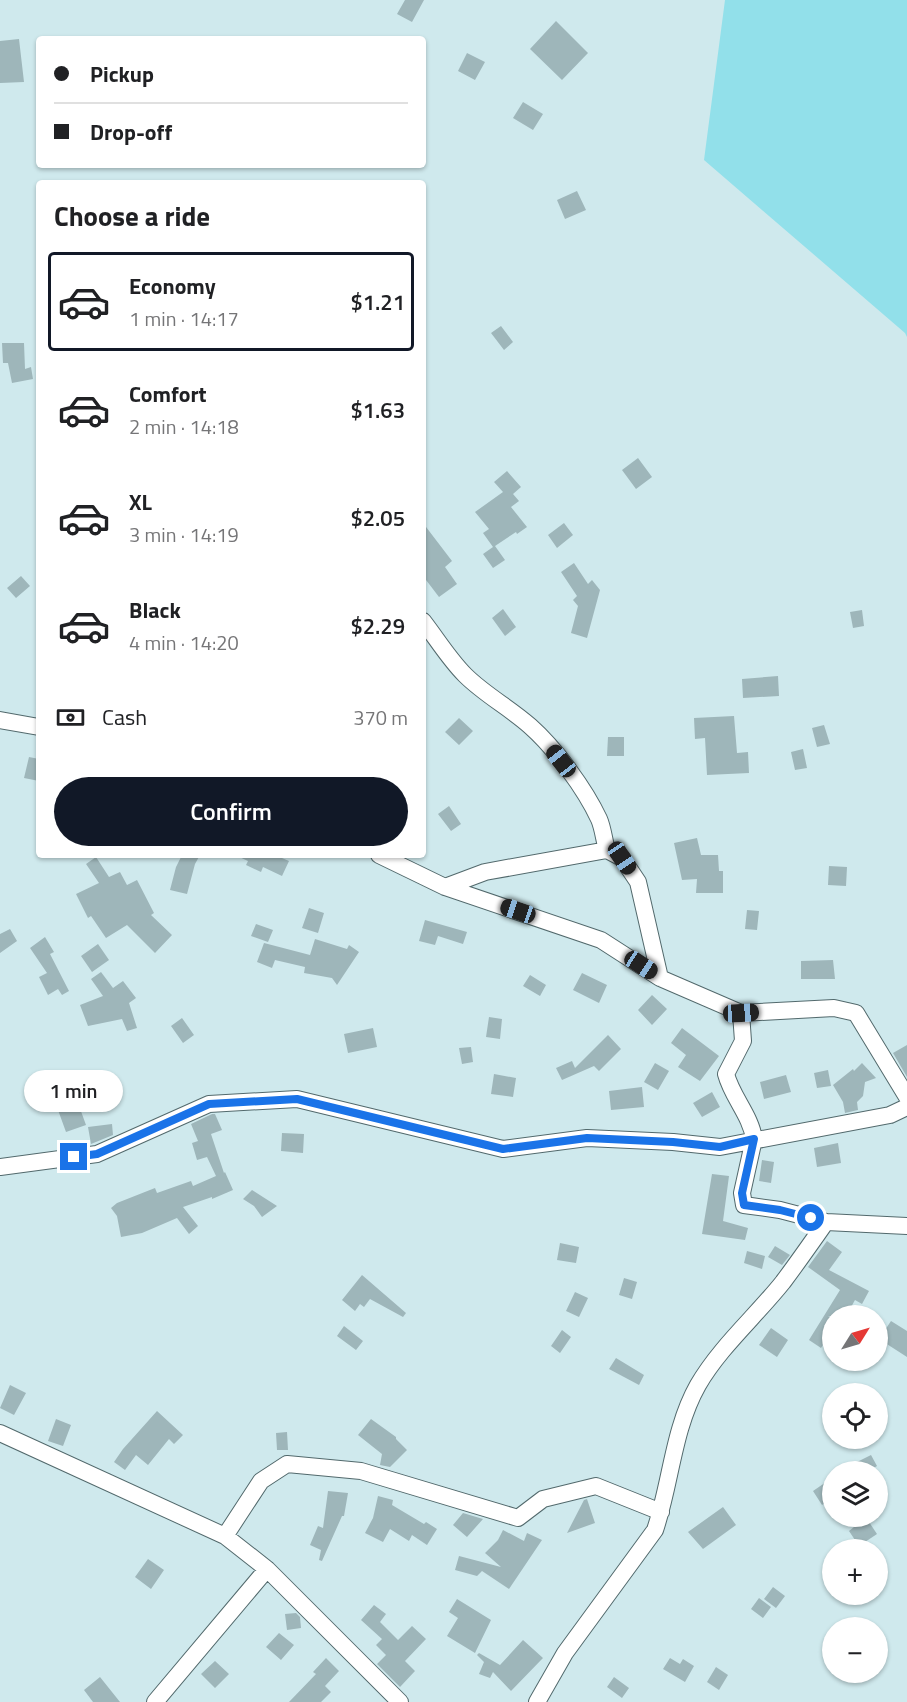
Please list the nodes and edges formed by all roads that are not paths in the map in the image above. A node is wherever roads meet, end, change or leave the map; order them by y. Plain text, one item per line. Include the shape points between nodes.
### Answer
1 (426, 625) edge
2 (0, 720) edge
3 (36, 726) edge
4 (607, 850) junction
5 (385, 858) edge
6 (445, 887) junction
7 (660, 978) junction
8 (741, 1013) junction
9 (907, 1097) edge
10 (907, 1107) edge
11 (754, 1139) junction
12 (0, 1167) edge
13 (826, 1222) junction
14 (907, 1226) edge
15 (0, 1433) edge
16 (661, 1512) junction
17 (225, 1536) junction
18 (267, 1569) junction
19 (155, 1702) edge
20 (400, 1702) edge
21 (537, 1702) edge

1 - 4 street via 465,675 530,726 549,746 599,820
2 - 3 street
4 - 6 street via 485,872
4 - 7 street via 622,858 638,882
5 - 6 street
6 - 7 street via 601,940
7 - 8 street
8 - 9 street via 834,1008 856,1013
8 - 11 street via 743,1041 726,1074
10 - 11 street via 890,1115
11 - 12 street via 720,1147 587,1138 503,1149 297,1099 209,1104 97,1154
11 - 13 street via 742,1193 744,1205
13 - 14 street
13 - 16 street via 783,1282 698,1385 679,1433
15 - 17 street
16 - 17 street via 596,1486 543,1499 518,1518 360,1471 287,1464 261,1481
16 - 21 street via 655,1530 565,1653
17 - 18 street
18 - 19 street
18 - 20 street

